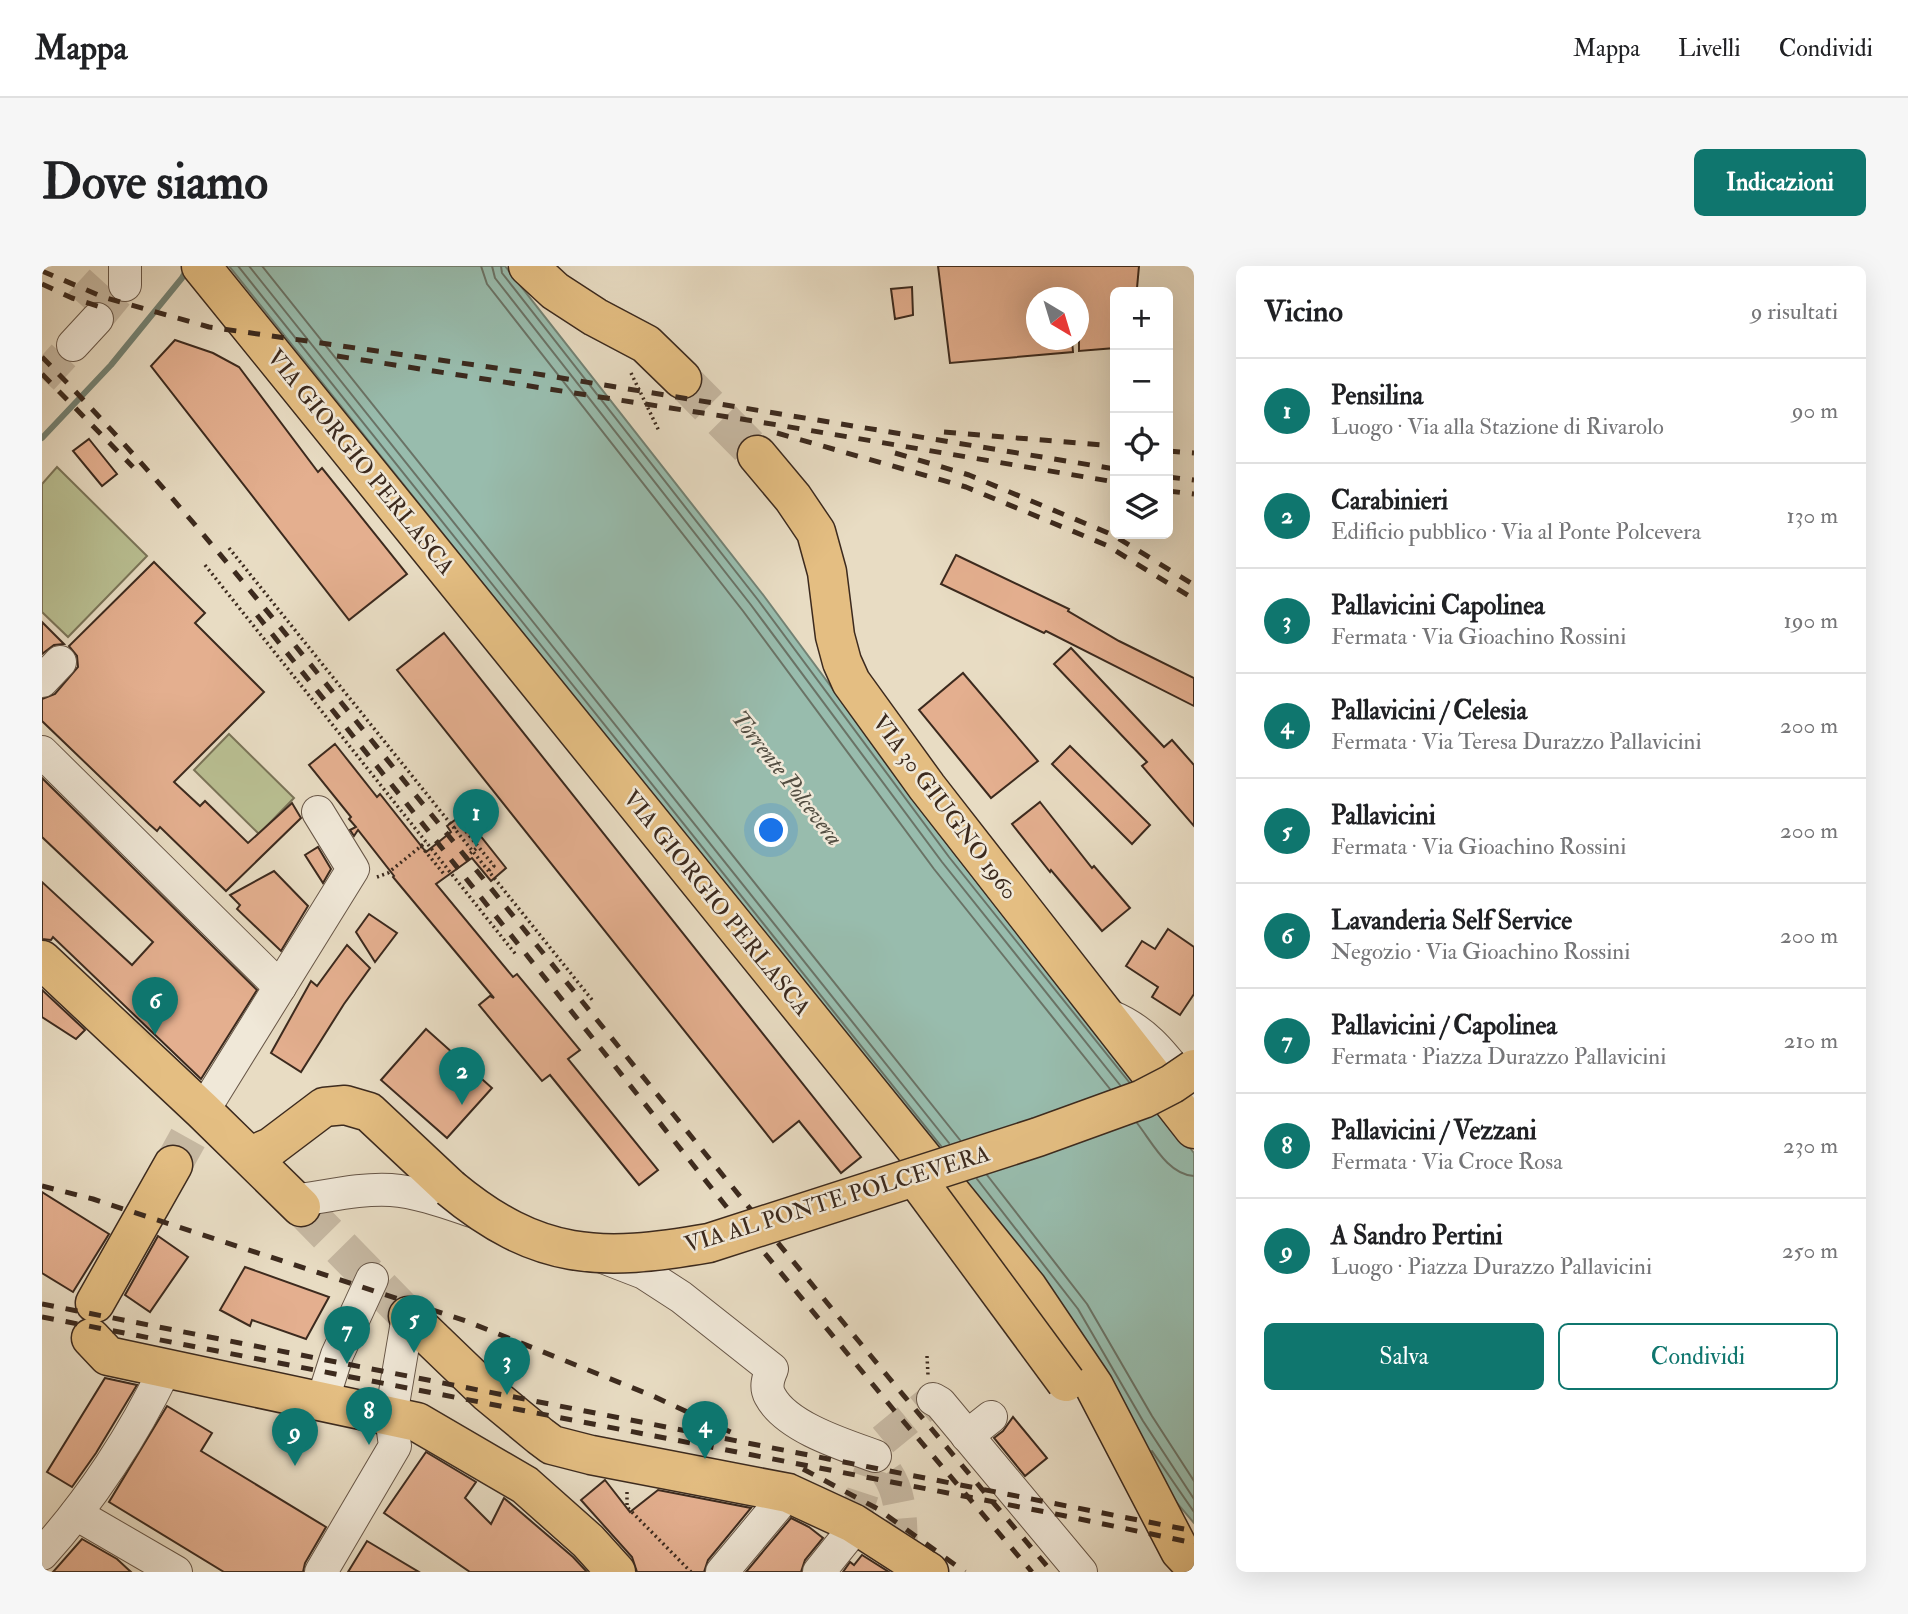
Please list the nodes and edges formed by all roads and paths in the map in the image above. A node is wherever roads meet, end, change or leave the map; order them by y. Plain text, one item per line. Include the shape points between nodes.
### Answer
1 (528, 266) edge
2 (207, 274) edge
3 (682, 379) tunnel mouth
4 (757, 455) tunnel mouth
5 (416, 531) junction
6 (229, 548) dead end
7 (205, 565) dead end
8 (42, 752) edge
9 (318, 812) dead end
10 (454, 828) junction
11 (422, 836) junction
12 (416, 840) dead end
13 (426, 842) junction
14 (421, 846) junction
15 (478, 847) junction
16 (466, 857) dead end
17 (488, 871) junction
18 (388, 873) dead end
19 (444, 874) dead end
20 (517, 956) dead end
21 (42, 960) edge
22 (279, 987) junction
23 (593, 1001) dead end
24 (1103, 1013) junction
25 (1194, 1069) edge
26 (1194, 1094) edge
27 (1194, 1129) edge
28 (188, 1138) junction
29 (243, 1149) junction
30 (915, 1177) junction
31 (298, 1204) joint
32 (372, 1279) dead end
33 (408, 1316) joint
34 (927, 1356) dead end
35 (166, 1369) junction
36 (931, 1391) joint
37 (488, 1393) junction
38 (322, 1402) junction
39 (391, 1416) junction
40 (449, 1439) junction
41 (546, 1441) junction
42 (879, 1459) dead end
43 (629, 1462) junction
44 (521, 1482) junction
45 (788, 1493) junction
46 (76, 1514) junction
47 (856, 1525) junction
48 (42, 1553) edge
49 (1187, 1559) edge
50 (176, 1572) edge
51 (321, 1572) edge
52 (615, 1572) edge
53 (691, 1572) edge
54 (722, 1572) edge
55 (819, 1572) edge
56 (929, 1572) edge
57 (1081, 1572) edge

1 - 3 main road via 555,291 646,344
2 - 5 main road, VIA GIORGIO PERLASCA
4 - 24 main road, VIA 30 GIUGNO 1960 via 816,532 827,572 835,636 851,682
5 - 30 main road via 467,630
5 - 49 main road, VIA GIORGIO PERLASCA via 1028,1288 1094,1386
6 - 10 path
7 - 11 path
8 - 22 street
9 - 22 street via 353,869
10 - 15 path via 460,824
10 - 17 path
11 - 12 path
11 - 13 path
13 - 14 path
13 - 20 path
14 - 18 path
14 - 19 path
15 - 16 path
15 - 17 path via 494,866
17 - 23 path
21 - 28 main road via 173,1084 190,1113
22 - 28 street
24 - 26 street via 1147,1036
24 - 27 main road, VIA 30 GIUGNO 1960
25 - 30 main road, VIA AL PONTE POLCEVERA, bridge via 1143,1099
28 - 29 main road via 208,1133
28 - 35 main road via 93,1321 108,1356
29 - 30 main road, VIA AL PONTE POLCEVERA, bridge via 271,1147 324,1107 345,1105 369,1112 479,1212 544,1244 572,1252 630,1254 709,1243
29 - 31 main road
30 - 49 main road, bridge via 1066,1382 1118,1471
31 - 42 street via 392,1190 468,1210 644,1273 772,1369 769,1395 789,1418
32 - 38 street via 337,1355
33 - 37 main road
33 - 39 street
34 - 36 path
35 - 38 main road
35 - 46 street
36 - 57 street via 940,1403 979,1427
37 - 40 main road via 473,1426
37 - 41 main road
38 - 39 main road
39 - 40 main road via 417,1422
39 - 51 street via 395,1446
40 - 44 main road
41 - 43 main road
41 - 44 main road via 529,1440 519,1454
43 - 45 main road
43 - 53 path via 627,1507
44 - 52 main road via 588,1541
45 - 47 main road
45 - 54 street
46 - 48 street
46 - 50 street
47 - 55 street
47 - 56 main road

